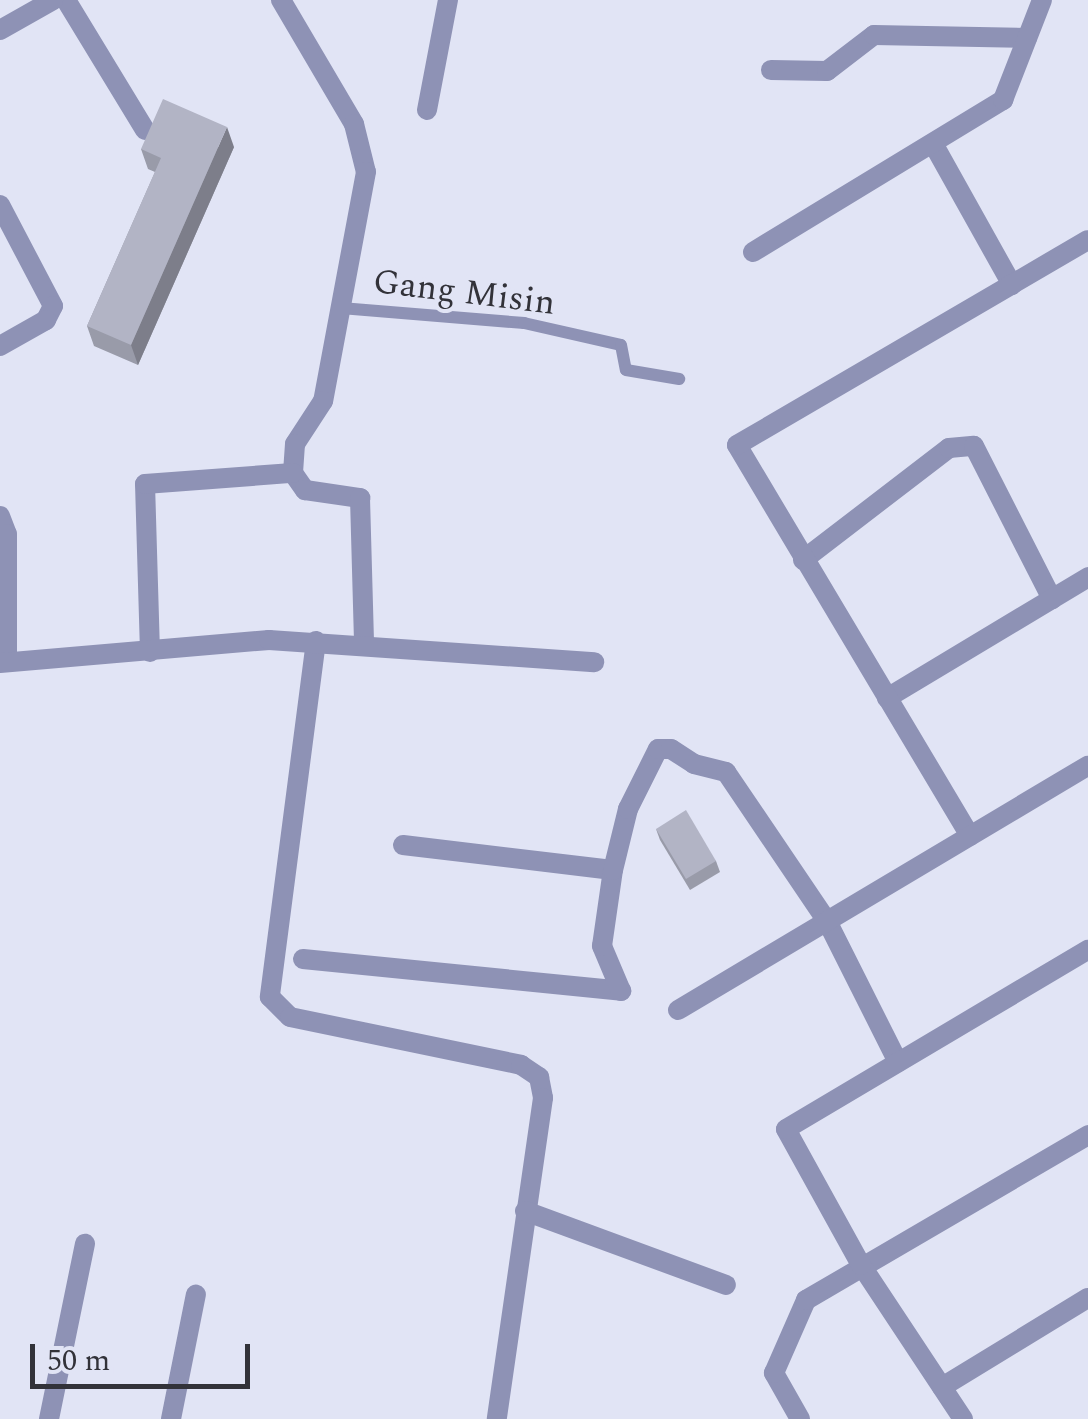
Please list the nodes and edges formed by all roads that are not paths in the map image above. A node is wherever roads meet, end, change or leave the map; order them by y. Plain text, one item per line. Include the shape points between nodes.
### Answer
1 (52, 0) edge
2 (66, 0) edge
3 (282, 0) edge
4 (448, 0) edge
5 (1042, 0) edge
6 (0, 30) edge
7 (1027, 38) junction
8 (771, 70) dead end
9 (426, 110) dead end
10 (145, 130) edge
11 (935, 147) junction
12 (0, 205) edge
13 (1088, 240) edge
14 (753, 252) dead end
15 (1012, 284) junction
16 (341, 308) junction
17 (0, 346) edge
18 (678, 379) dead end
19 (293, 474) junction
20 (0, 516) edge
21 (803, 560) junction
22 (1088, 577) edge
23 (1052, 599) junction
24 (316, 642) junction
25 (364, 645) junction
26 (150, 652) junction
27 (3, 662) edge
28 (594, 662) dead end
29 (887, 698) junction
30 (1088, 766) edge
31 (970, 836) junction
32 (404, 845) dead end
33 (612, 870) junction
34 (827, 921) junction
35 (1088, 950) edge
36 (303, 959) dead end
37 (678, 1010) dead end
38 (898, 1062) junction
39 (1088, 1135) edge
40 (525, 1211) junction
41 (85, 1244) dead end
42 (861, 1266) junction
43 (726, 1285) dead end
44 (196, 1294) dead end
45 (1088, 1298) edge
46 (942, 1386) junction
47 (49, 1419) edge
48 (171, 1419) edge
49 (498, 1419) edge
50 (800, 1419) edge
51 (963, 1419) edge

1 - 6 street
2 - 10 street
3 - 16 street via 354,124 366,172
4 - 9 street
5 - 7 street
7 - 8 street via 874,36 827,71
7 - 11 street via 1003,100
11 - 14 street
11 - 15 street
12 - 17 street via 53,306 46,320
13 - 15 street
15 - 21 street via 737,445
16 - 18 lane, Gang Misin via 524,323 621,346 626,370
16 - 19 street via 323,401 295,444
19 - 25 street via 305,490 360,498
19 - 26 street via 145,484
20 - 27 street via 7,534
21 - 23 street via 949,448 974,446
21 - 29 street
22 - 23 street
23 - 29 street
24 - 25 street
24 - 26 street
24 - 40 street via 270,998 290,1017 535,1072 543,1098
25 - 28 street
26 - 27 street
29 - 31 street
30 - 31 street
31 - 34 street
32 - 33 street
33 - 34 street via 628,809 658,749 671,749 726,772
33 - 36 street via 602,946 621,991
34 - 37 street
34 - 38 street
35 - 38 street
38 - 42 street via 784,1134
39 - 42 street
40 - 43 street
40 - 49 street
41 - 47 street
42 - 46 street
42 - 50 street via 806,1300 794,1316 774,1373
44 - 48 street
45 - 46 street
46 - 51 street

